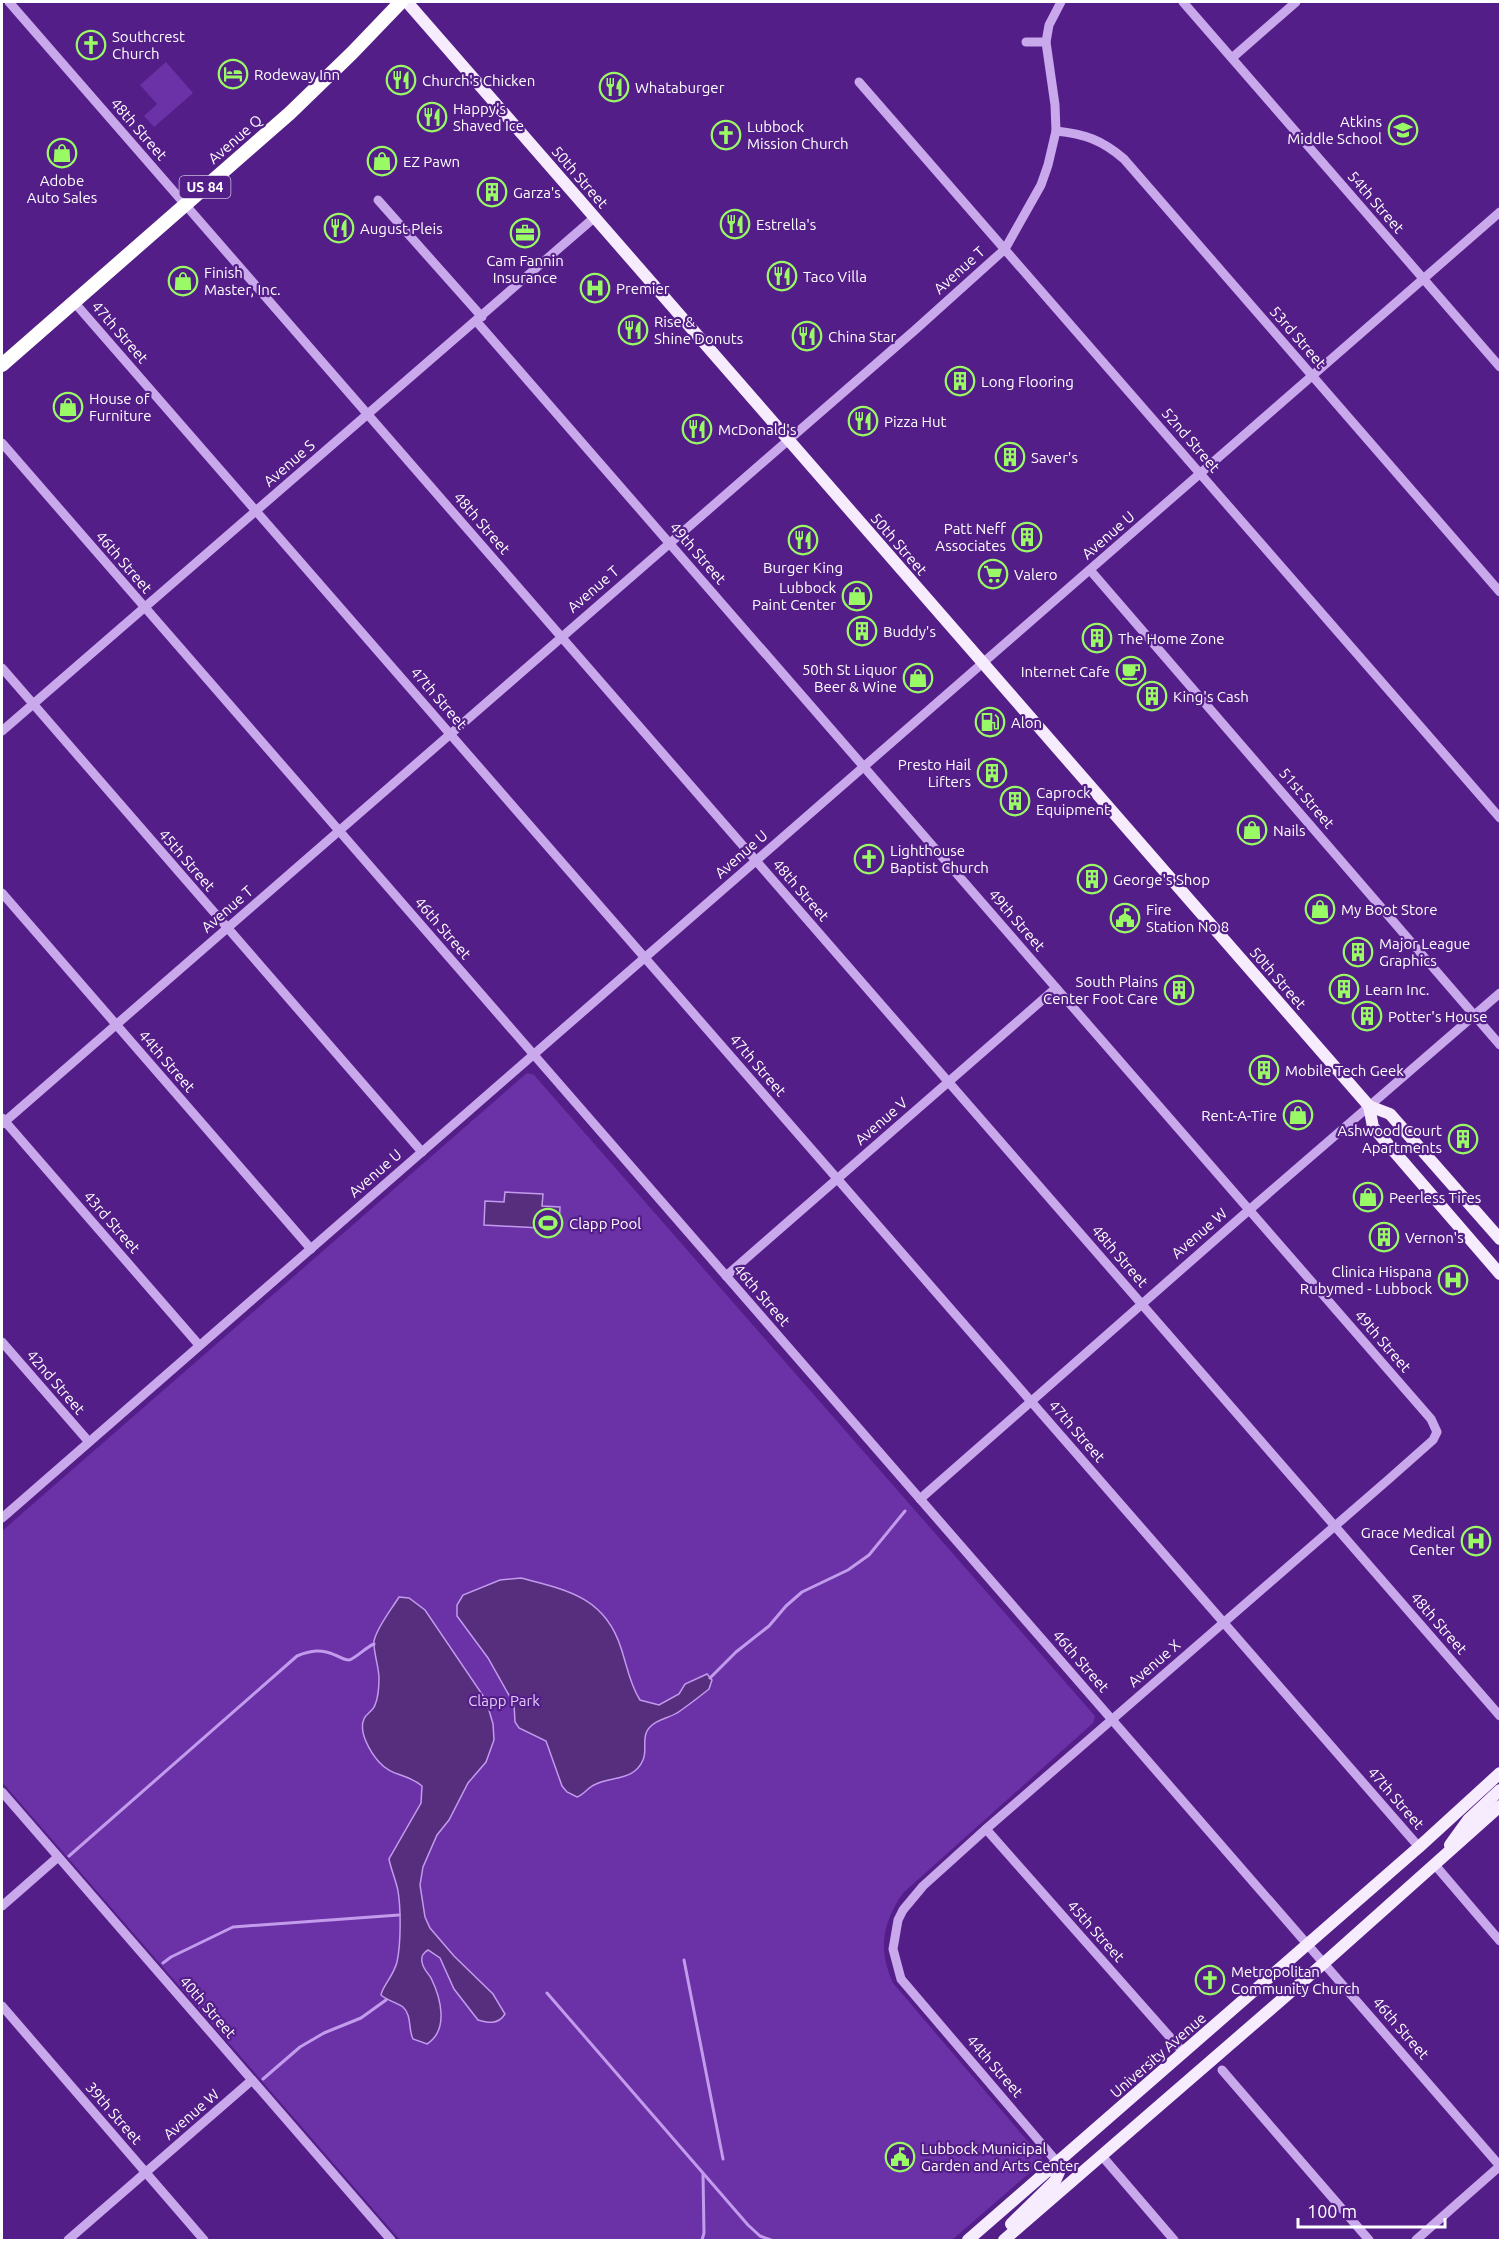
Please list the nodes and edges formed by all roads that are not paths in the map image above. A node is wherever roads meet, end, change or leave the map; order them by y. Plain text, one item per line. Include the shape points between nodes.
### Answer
1 (9, 2) edge
2 (401, 2) edge
3 (407, 2) edge
4 (1061, 2) edge
5 (1182, 2) edge
6 (1296, 2) edge
7 (1026, 42) dead end
8 (1046, 42) junction
9 (1232, 58) junction
10 (859, 82) dead end
11 (1056, 131) junction
12 (378, 200) dead end
13 (185, 205) junction
14 (1500, 212) edge
15 (595, 218) junction
16 (1005, 249) junction
17 (1424, 279) junction
18 (74, 302) junction
19 (479, 319) junction
20 (2, 365) edge
21 (1500, 368) edge
22 (1312, 376) junction
23 (367, 414) junction
24 (788, 439) junction
25 (2, 443) edge
26 (1200, 474) junction
27 (256, 512) junction
28 (669, 543) junction
29 (1090, 570) junction
30 (1500, 592) edge
31 (145, 608) junction
32 (561, 637) junction
33 (983, 663) junction
34 (2, 668) edge
35 (32, 704) junction
36 (2, 731) edge
37 (451, 734) junction
38 (864, 767) junction
39 (1500, 818) edge
40 (339, 832) junction
41 (756, 861) junction
42 (2, 893) edge
43 (227, 928) junction
44 (645, 958) junction
45 (1056, 988) junction
46 (1500, 993) edge
47 (1475, 1016) junction
48 (116, 1025) junction
49 (1500, 1045) edge
50 (533, 1055) junction
51 (949, 1082) junction
52 (1369, 1106) junction
53 (2, 1121) edge
54 (422, 1152) junction
55 (838, 1179) junction
56 (1249, 1210) junction
57 (1500, 1239) edge
58 (310, 1249) junction
59 (1500, 1274) edge
60 (726, 1276) junction
61 (1142, 1304) junction
62 (2, 1342) edge
63 (200, 1346) junction
64 (1031, 1401) junction
65 (1437, 1432) joint
66 (89, 1442) junction
67 (920, 1498) junction
68 (2, 1518) edge
69 (1335, 1526) junction
70 (1224, 1623) junction
71 (1500, 1716) edge
72 (1112, 1719) junction
73 (1500, 1773) edge
74 (1500, 1790) edge
75 (2, 1792) edge
76 (1500, 1806) edge
77 (986, 1829) junction
78 (1419, 1847) junction
79 (58, 1857) junction
80 (1435, 1865) junction
81 (2, 1906) edge
82 (1500, 1941) edge
83 (1308, 1944) junction
84 (1324, 1963) junction
85 (910, 1991) joint
86 (2, 2006) edge
87 (1184, 2053) junction
88 (1222, 2070) dead end
89 (252, 2080) junction
90 (1101, 2156) junction
91 (1058, 2162) junction
92 (1500, 2166) edge
93 (146, 2173) junction
94 (970, 2239) edge
95 (68, 2241) edge
96 (204, 2241) edge
97 (391, 2241) edge
98 (997, 2241) edge
99 (1004, 2241) edge
100 (1174, 2241) edge
101 (1369, 2241) edge
102 (1416, 2241) edge

1 - 13 street, 48th Street
2 - 13 highway, Avenue Q / US 84 via 321,84
3 - 15 main road, 50th Street
4 - 8 street, Avenue T via 1049,25
5 - 9 street, 54th Street
6 - 9 street
7 - 8 street
8 - 11 street, Avenue T
9 - 17 street, 54th Street
10 - 16 street, 52nd Street
11 - 16 street, Avenue T via 1041,185
11 - 22 street, 53rd Street via 1092,137 1124,159
12 - 19 street, 49th Street
13 - 18 highway, Avenue Q / US 84
13 - 23 street, 48th Street
14 - 17 street, Avenue U
15 - 19 street, Avenue S
15 - 24 main road, 50th Street
16 - 24 street, Avenue T
16 - 26 street, 52nd Street
17 - 21 street, 54th Street
17 - 22 street, Avenue U
18 - 20 highway, Avenue Q / US 84
18 - 27 street, 47th Street
19 - 23 street, Avenue S
19 - 28 street, 49th Street
22 - 26 street, Avenue U
22 - 30 street, 53rd Street
23 - 27 street, Avenue S
23 - 32 street, 48th Street
24 - 28 street, Avenue T
24 - 33 main road, 50th Street
25 - 31 street, 46th Street
26 - 29 street, Avenue U
26 - 39 street, 52nd Street
27 - 31 street, Avenue S
27 - 37 street, 47th Street
28 - 32 street, Avenue T
28 - 38 street, 49th Street
29 - 33 street, Avenue U
29 - 47 street, 51st Street
31 - 35 street, Avenue S
31 - 40 street, 46th Street
32 - 37 street, Avenue T
32 - 41 street, 48th Street
33 - 38 street, Avenue U
33 - 52 main road, 50th Street
34 - 35 street, 45th Street
35 - 36 street, Avenue S
35 - 43 street, 45th Street
37 - 40 street, Avenue T
37 - 44 street, 47th Street
38 - 41 street, Avenue U
38 - 45 street, 49th Street
40 - 43 street, Avenue T
40 - 50 street, 46th Street
41 - 44 street, Avenue U
41 - 51 street, 48th Street
42 - 48 street, 44th Street
43 - 48 street, Avenue T
43 - 54 street, 45th Street
44 - 50 street, Avenue U
44 - 55 street, 47th Street
45 - 51 street, Avenue V
45 - 56 street, 49th Street
46 - 47 street, Avenue W
47 - 49 street, 51st Street
47 - 52 street, Avenue W
48 - 53 street, Avenue T
48 - 58 street, 44th Street
50 - 54 street, Avenue U
50 - 60 street, 46th Street
51 - 55 street, Avenue V
51 - 61 street, 48th Street
52 - 56 street, Avenue W
52 - 57 main road, 50th Street via 1390,1114
52 - 59 main road, 50th Street via 1372,1127
53 - 63 street, 43rd Street
54 - 58 street, Avenue U
55 - 60 street, Avenue V
55 - 64 street, 47th Street
56 - 61 street, Avenue W
56 - 65 street, 49th Street via 1431,1419
58 - 63 street, Avenue U
60 - 67 street, 46th Street
61 - 64 street, Avenue W
61 - 69 street, 48th Street
62 - 66 street, 42nd Street
63 - 66 street, Avenue U
64 - 67 street, Avenue W
64 - 70 street, 47th Street
65 - 69 street, Avenue X via 1433,1440
66 - 68 street, Avenue U
67 - 72 street, 46th Street
69 - 70 street, Avenue X
69 - 71 street, 48th Street
70 - 72 street, Avenue X
70 - 78 street, 47th Street
72 - 77 street, Avenue X
72 - 83 street, 46th Street
73 - 78 main road, University Avenue
74 - 80 main road via 1468,1820
75 - 79 street, 40th Street
76 - 80 main road
77 - 85 street, Avenue X via 911,1899 898,1920 893,1949 901,1978
77 - 87 street, 45th Street
78 - 83 main road, University Avenue
79 - 81 street
79 - 89 street, 40th Street
80 - 82 street
80 - 84 main road
83 - 84 street, 46th Street
83 - 87 main road, University Avenue
84 - 90 main road
84 - 92 street, 46th Street
85 - 91 street, 44th Street
86 - 93 street, 39th Street
87 - 91 main road, University Avenue
88 - 101 street
89 - 93 street, Avenue W
89 - 97 street, 40th Street
90 - 99 main road
90 - 100 street
91 - 94 main road, University Avenue
91 - 98 main road via 1055,2181
92 - 102 street
93 - 95 street, Avenue W
93 - 96 street, 39th Street

